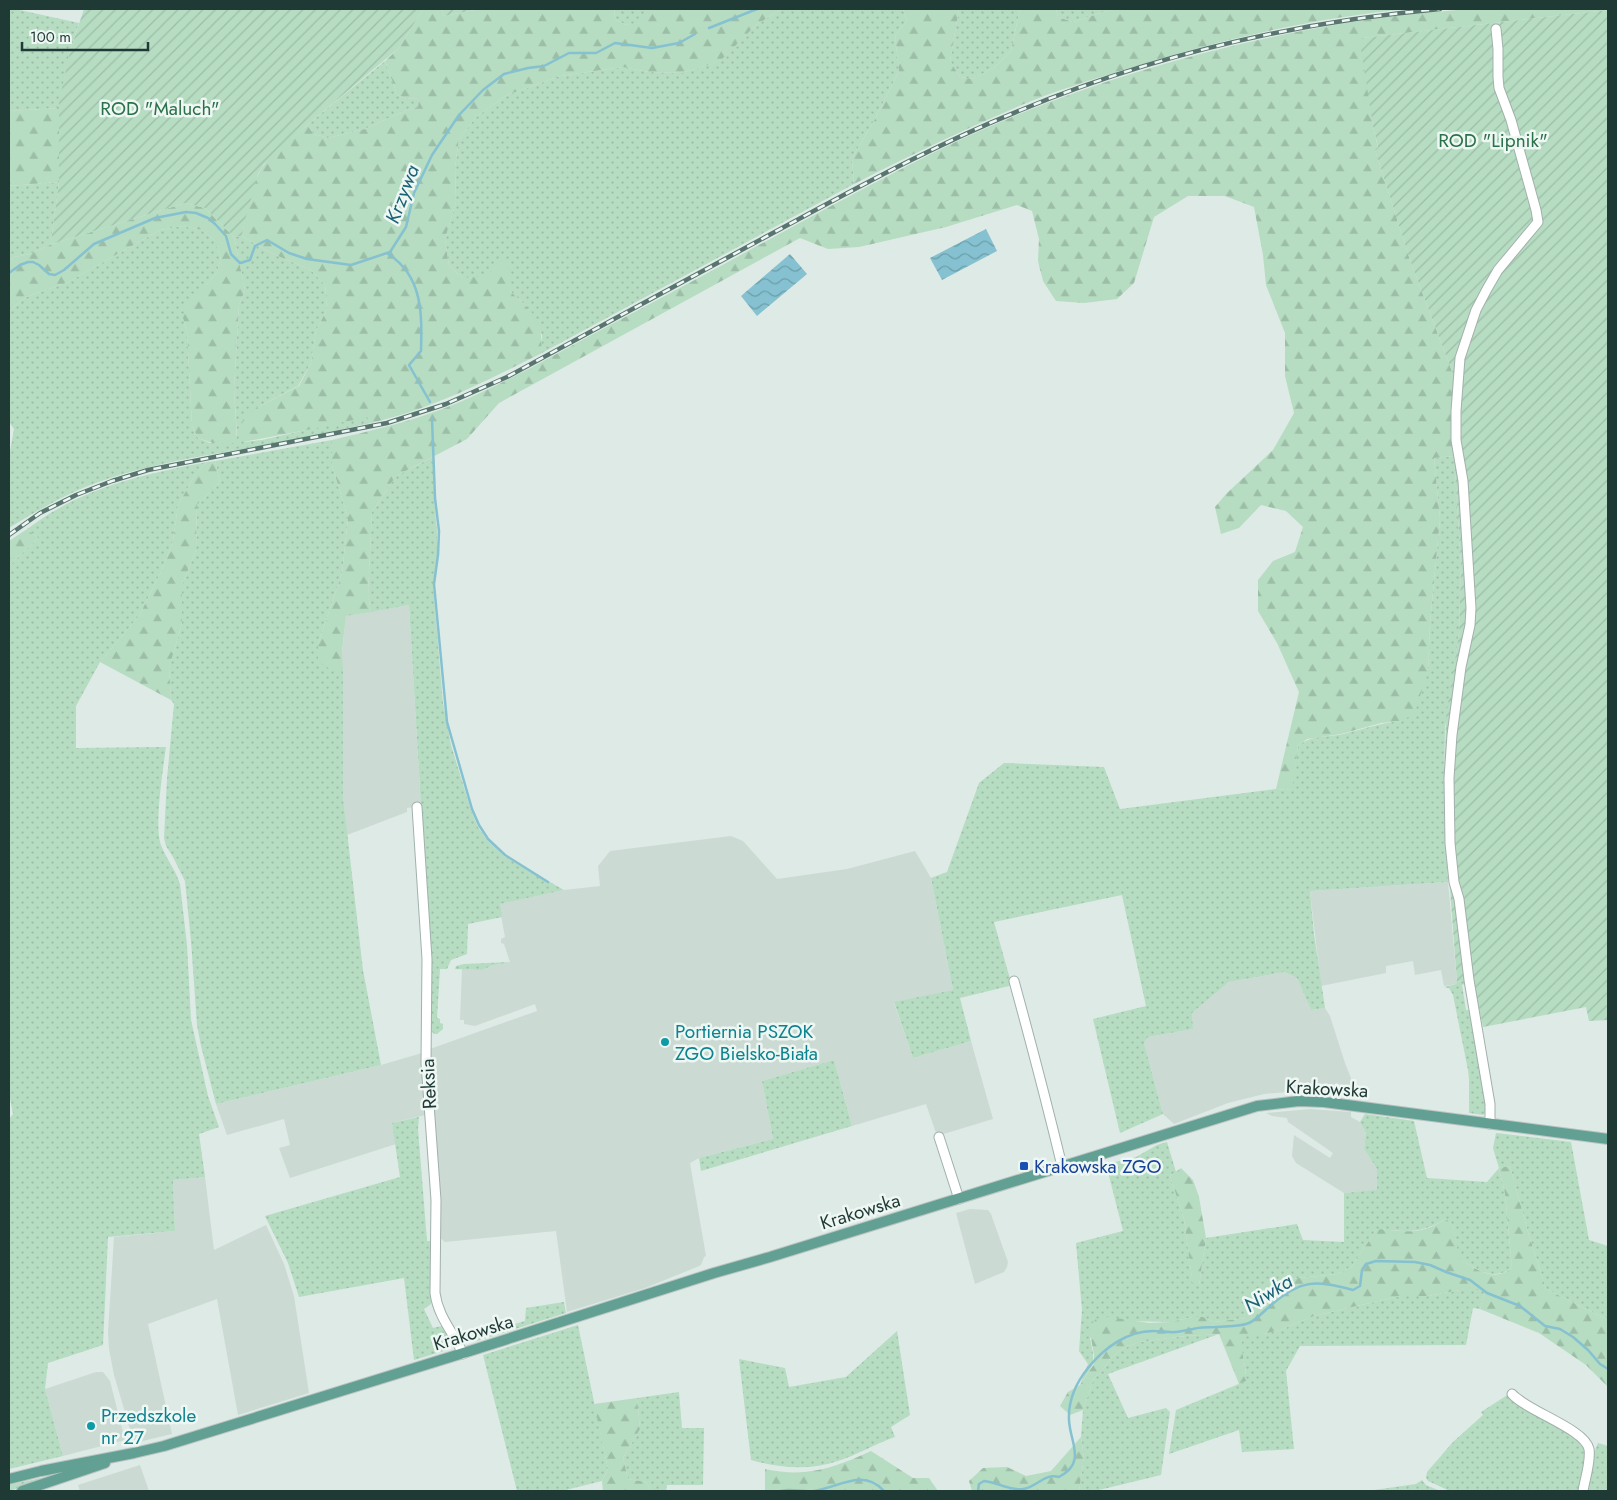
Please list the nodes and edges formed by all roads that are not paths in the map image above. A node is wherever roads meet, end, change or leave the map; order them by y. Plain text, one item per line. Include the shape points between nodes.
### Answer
1 (1496, 29) dead end
2 (417, 807) dead end
3 (1014, 982) dead end
4 (1490, 1124) junction
5 (939, 1137) dead end
6 (1608, 1139) edge
7 (1062, 1166) junction
8 (959, 1199) junction
9 (463, 1354) junction
10 (1512, 1394) dead end
11 (134, 1454) junction
12 (9, 1479) edge
13 (22, 1491) edge
14 (1583, 1491) edge

1 - 4 street via 1499,88 1511,120 1538,222 1502,265 1476,310 1460,358 1456,411 1471,608 1452,735 1449,811 1454,882 1490,1104
2 - 9 street, Reksia via 428,959 426,1063 436,1200 434,1293 440,1313
3 - 7 street
4 - 6 main road, Krakowska
4 - 7 main road, Krakowska via 1324,1102 1274,1103 1230,1113
5 - 8 street
7 - 8 main road, Krakowska
8 - 9 main road, Krakowska
9 - 11 main road, Krakowska
10 - 14 street via 1521,1403 1576,1433 1587,1443 1589,1456
11 - 12 main road, Krakowska
11 - 13 main road, Krakowska

